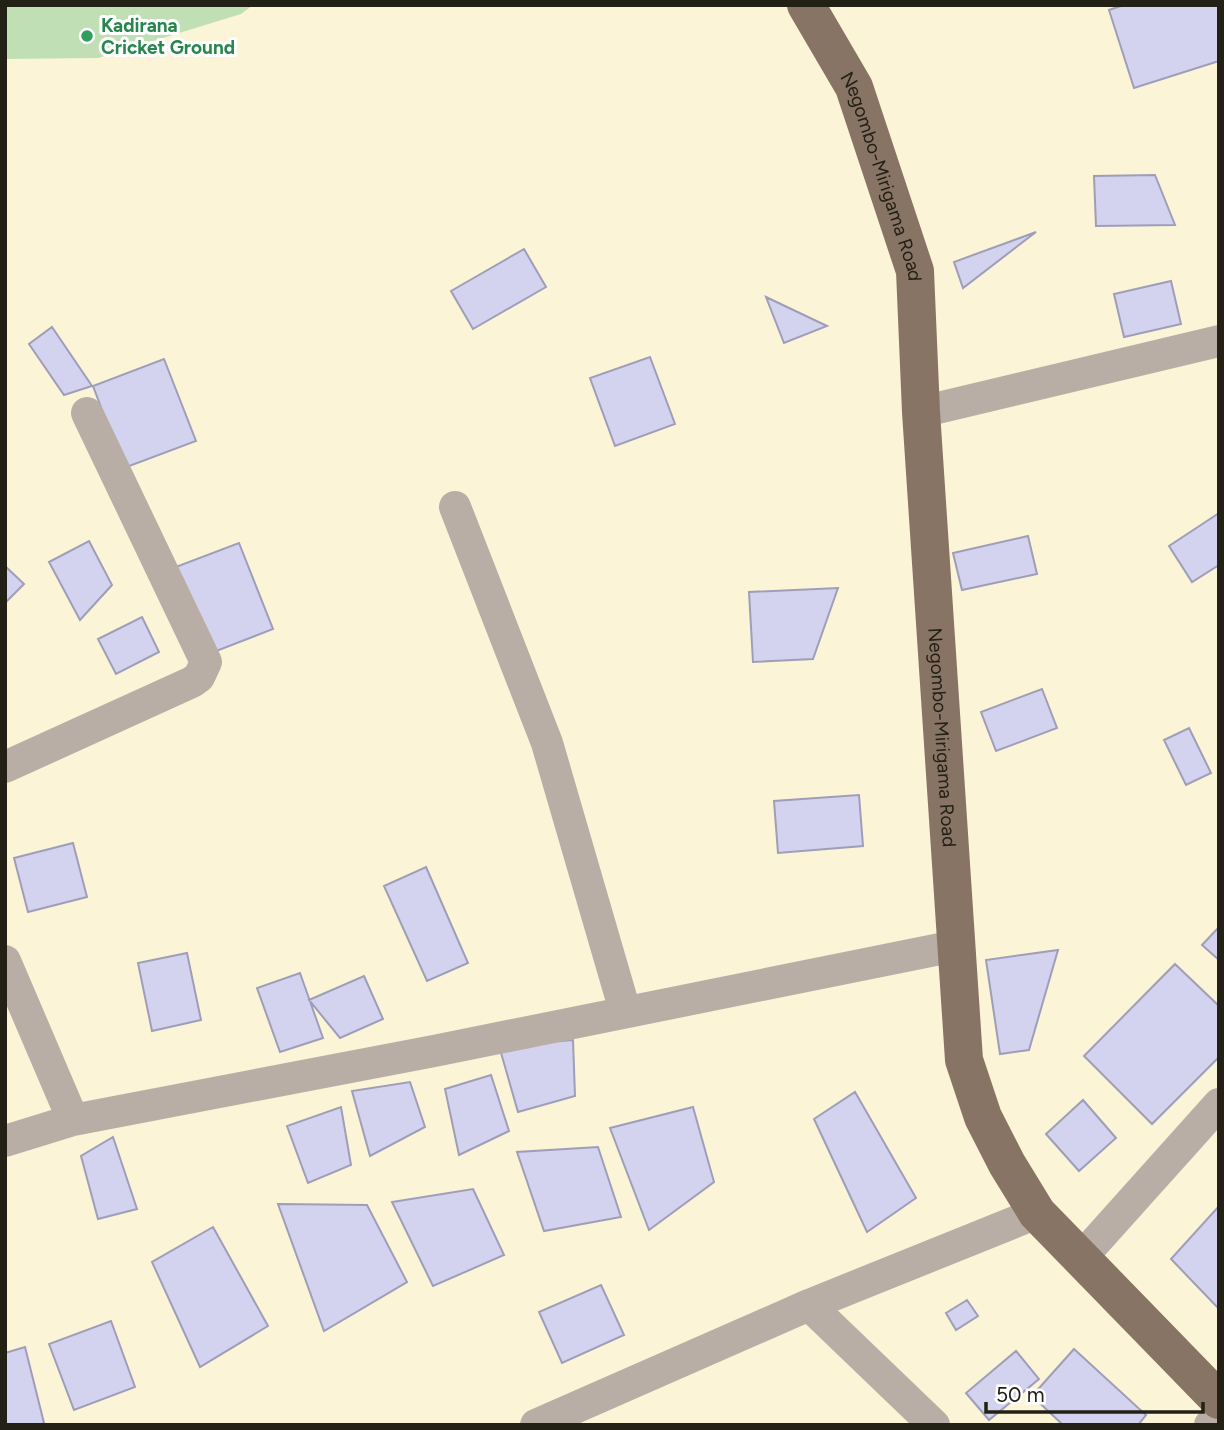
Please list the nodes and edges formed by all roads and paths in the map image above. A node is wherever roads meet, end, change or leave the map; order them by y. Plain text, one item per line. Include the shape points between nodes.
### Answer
1 (806, 5) edge
2 (1219, 341) edge
3 (921, 412) junction
4 (87, 413) dead end
5 (455, 507) dead end
6 (5, 767) edge
7 (956, 946) junction
8 (5, 961) edge
9 (625, 1011) junction
10 (1219, 1104) edge
11 (73, 1120) junction
12 (5, 1140) edge
13 (1037, 1213) junction
14 (1080, 1259) junction
15 (809, 1305) junction
16 (1219, 1400) edge
17 (1219, 1416) edge
18 (536, 1425) edge
19 (934, 1425) edge
20 (1210, 1425) edge

1 - 3 main road, Negombo-Mirigama Road via 854,87 915,271
2 - 3 street
3 - 7 main road, Negombo-Mirigama Road
4 - 6 street via 206,662 192,682
5 - 9 street via 547,743
7 - 9 street
7 - 13 main road, Negombo-Mirigama Road via 964,1059 983,1117
8 - 11 street
9 - 11 street
10 - 14 street
11 - 12 street
13 - 14 main road, Negombo-Mirigama Road
13 - 15 street
14 - 16 main road, Negombo-Mirigama Road
15 - 18 street
15 - 19 street
17 - 20 street

